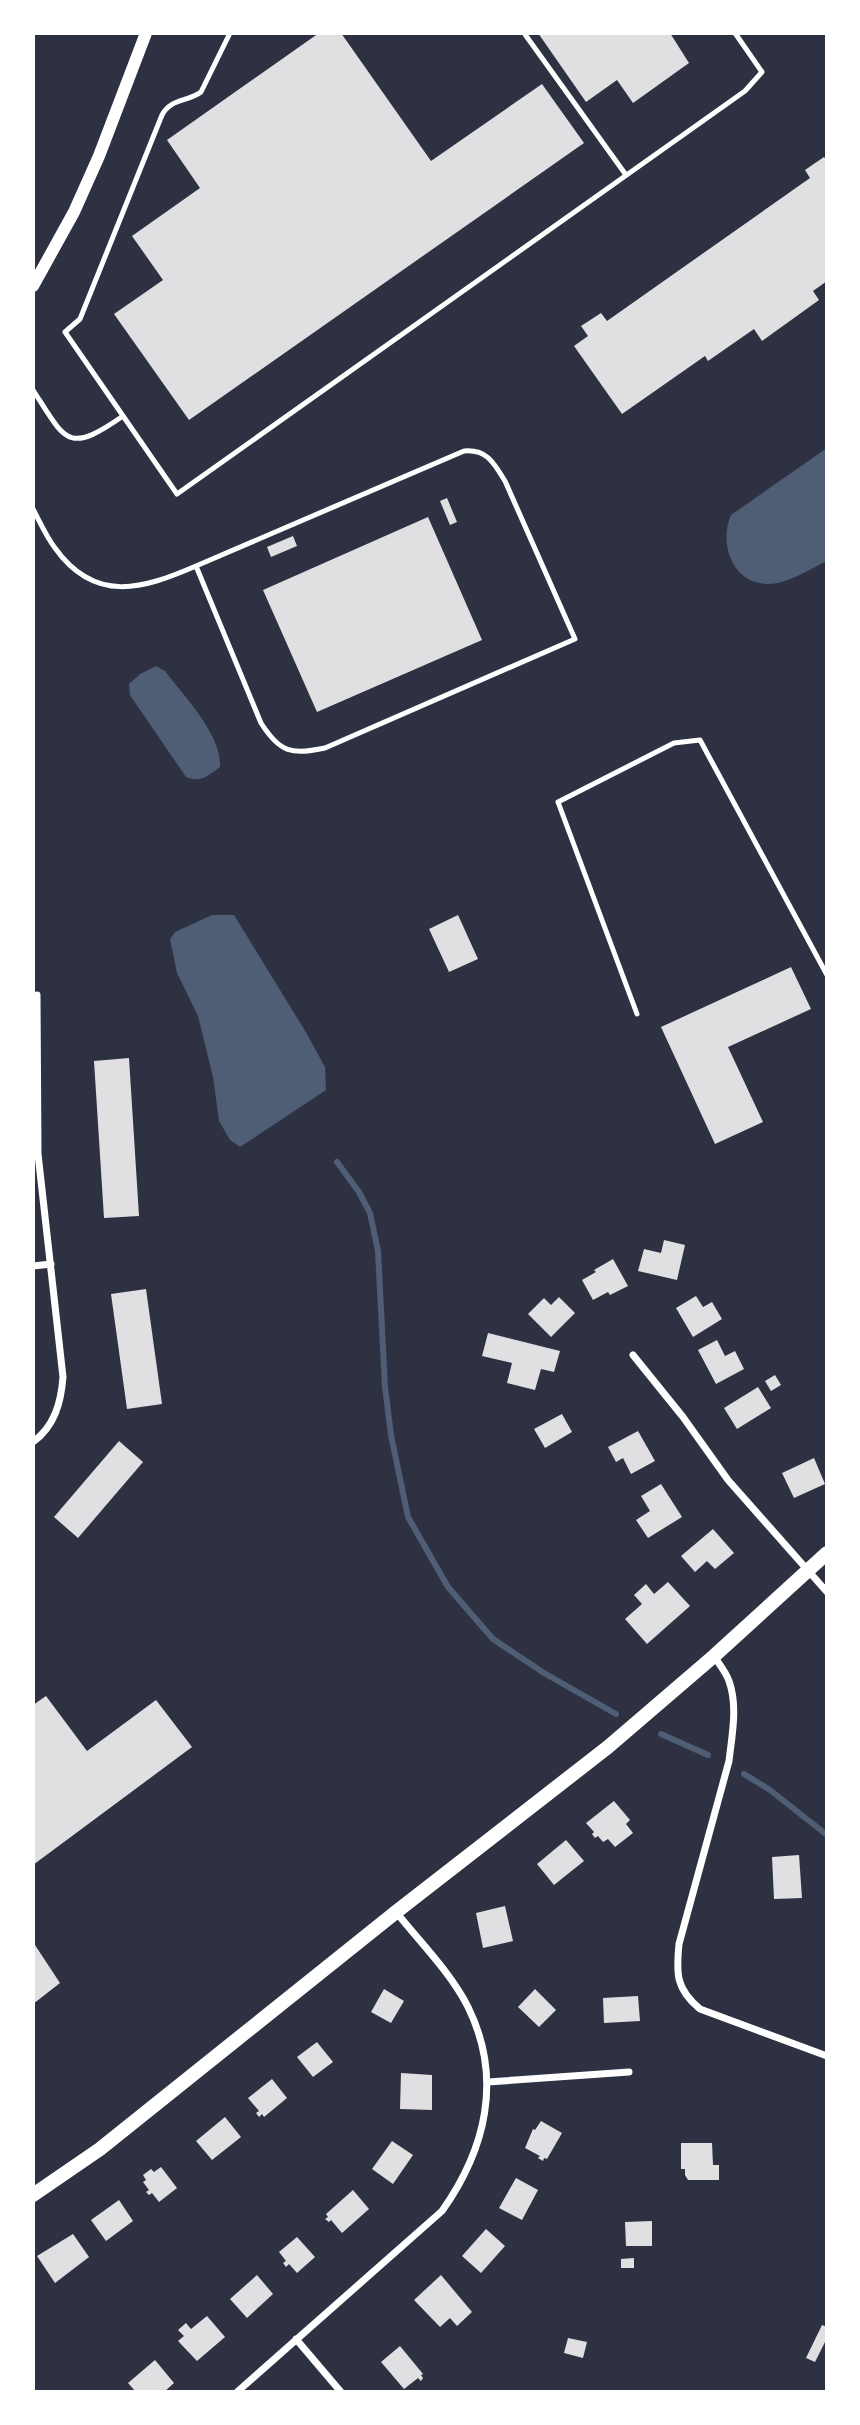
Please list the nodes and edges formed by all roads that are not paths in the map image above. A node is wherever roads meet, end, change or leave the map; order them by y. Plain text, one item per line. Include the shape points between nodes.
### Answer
1 (146, 33) edge
2 (230, 33) edge
3 (524, 33) edge
4 (735, 33) edge
5 (626, 175) junction
6 (33, 286) edge
7 (33, 390) edge
8 (123, 416) junction
9 (33, 509) edge
10 (196, 566) junction
11 (827, 975) edge
12 (37, 995) dead end
13 (637, 1014) dead end
14 (51, 1264) junction
15 (33, 1266) edge
16 (633, 1355) dead end
17 (33, 1442) edge
18 (827, 1553) edge
19 (808, 1570) junction
20 (827, 1592) edge
21 (714, 1656) junction
22 (396, 1912) junction
23 (827, 2056) edge
24 (629, 2072) dead end
25 (488, 2082) junction
26 (33, 2195) edge
27 (296, 2339) junction
28 (237, 2392) edge
29 (341, 2392) edge

1 - 6 street via 79,201
2 - 8 lane via 201,92 171,104 162,115 80,319 65,332
3 - 5 lane
4 - 5 lane via 762,72 745,91
5 - 8 lane via 177,494
7 - 8 lane via 60,432 69,438 97,434
9 - 10 lane via 68,563 104,584 141,586
10 - 10 lane via 261,723 287,751 325,748 575,639 505,481 491,460 476,450 464,451
11 - 13 lane via 700,740 674,743 558,802
12 - 14 street via 38,1154
14 - 15 street
14 - 17 street via 63,1377 61,1398 54,1417
16 - 19 street via 728,1480
18 - 19 main road
19 - 20 street
19 - 21 main road
21 - 22 main road via 608,1747
21 - 23 street via 728,1680 733,1731 679,1944 676,1968 680,1985 687,1999 700,2009
22 - 25 street via 468,2007
22 - 26 main road via 100,2149
24 - 25 street
25 - 27 street via 474,2157 442,2211
27 - 28 street
27 - 29 street

